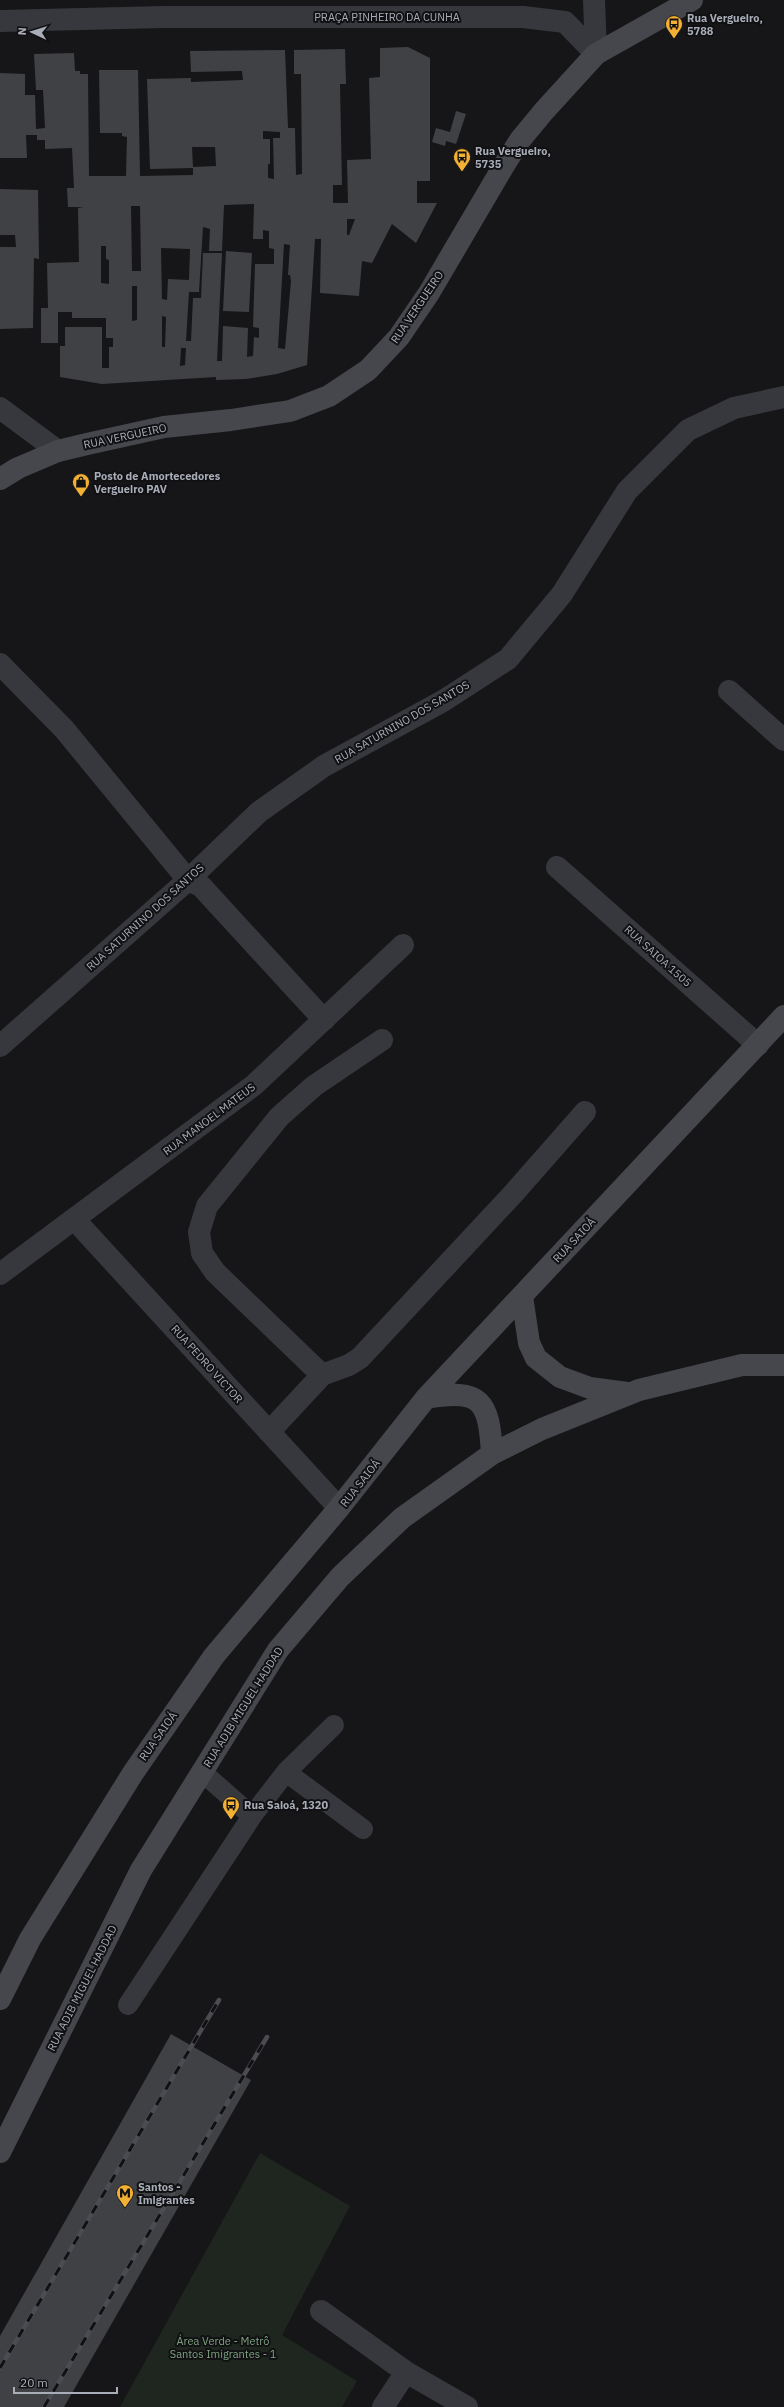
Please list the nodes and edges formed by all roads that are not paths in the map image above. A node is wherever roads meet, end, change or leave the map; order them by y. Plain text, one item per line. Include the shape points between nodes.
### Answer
1 (594, 0) edge
2 (692, 0) edge
3 (166, 8) edge
4 (0, 21) edge
5 (596, 54) junction
6 (784, 397) edge
7 (0, 408) edge
8 (58, 451) junction
9 (0, 479) edge
10 (0, 664) edge
11 (728, 691) dead end
12 (784, 740) edge
13 (557, 867) dead end
14 (188, 880) junction
15 (403, 945) dead end
16 (784, 1016) edge
17 (324, 1020) junction
18 (382, 1040) dead end
19 (758, 1045) junction
20 (0, 1046) edge
21 (585, 1112) dead end
22 (75, 1220) junction
23 (0, 1274) edge
24 (522, 1296) junction
25 (784, 1365) edge
26 (322, 1375) junction
27 (629, 1393) junction
28 (426, 1398) junction
29 (269, 1432) junction
30 (492, 1454) junction
31 (339, 1508) junction
32 (334, 1725) dead end
33 (202, 1772) junction
34 (286, 1772) junction
35 (252, 1816) junction
36 (363, 1829) dead end
37 (1, 1996) edge
38 (128, 2005) dead end
39 (0, 2152) edge
40 (321, 2311) dead end
41 (406, 2372) junction
42 (383, 2407) edge
43 (467, 2407) edge

1 - 5 street
2 - 5 street, RUA VERGUEIRO
3 - 4 street, PRAÇA PINHEIRO DA CUNHA
3 - 5 street, PRAÇA PINHEIRO DA CUNHA via 550,19 565,22
5 - 8 street, RUA VERGUEIRO via 520,140 429,293 399,337 368,370 329,396 290,411 164,427
6 - 14 street, RUA SATURNINO DOS SANTOS via 734,408 688,430 627,491 562,594 508,659 443,701 324,766 259,812
7 - 8 street
8 - 9 street, RUA VERGUEIRO via 18,468
10 - 14 street via 64,729
11 - 12 street
13 - 19 street, RUA SAIOA 1505
14 - 17 street via 201,886
14 - 20 street, RUA SATURNINO DOS SANTOS
15 - 17 street, RUA MANOEL MATEUS
16 - 19 street, RUA SAIOÁ
17 - 22 street, RUA MANOEL MATEUS via 254,1085
18 - 26 street via 314,1086 279,1117 207,1206 199,1232 202,1253 215,1272
19 - 24 street, RUA SAIOÁ
21 - 26 street via 513,1194 360,1358
22 - 23 street, RUA MANOEL MATEUS via 21,1256
22 - 29 street, RUA PEDRO VICTOR
24 - 27 street via 529,1342 536,1358 560,1378 590,1388
24 - 28 street, RUA SAIOÁ
25 - 27 street via 742,1365
26 - 29 street
27 - 30 street, RUA ADIB MIGUEL HADDAD via 542,1429
28 - 30 street via 450,1394 472,1397 488,1414
28 - 31 street, RUA SAIOÁ
29 - 31 street, RUA PEDRO VICTOR
30 - 33 street, RUA ADIB MIGUEL HADDAD via 402,1518 340,1577 278,1650
31 - 37 street, RUA SAIOÁ via 214,1656 133,1773 30,1939
32 - 34 lane
33 - 35 lane
33 - 39 street, RUA ADIB MIGUEL HADDAD via 141,1870
34 - 35 lane
34 - 36 lane
35 - 38 lane
40 - 41 street
41 - 42 street
41 - 43 street

